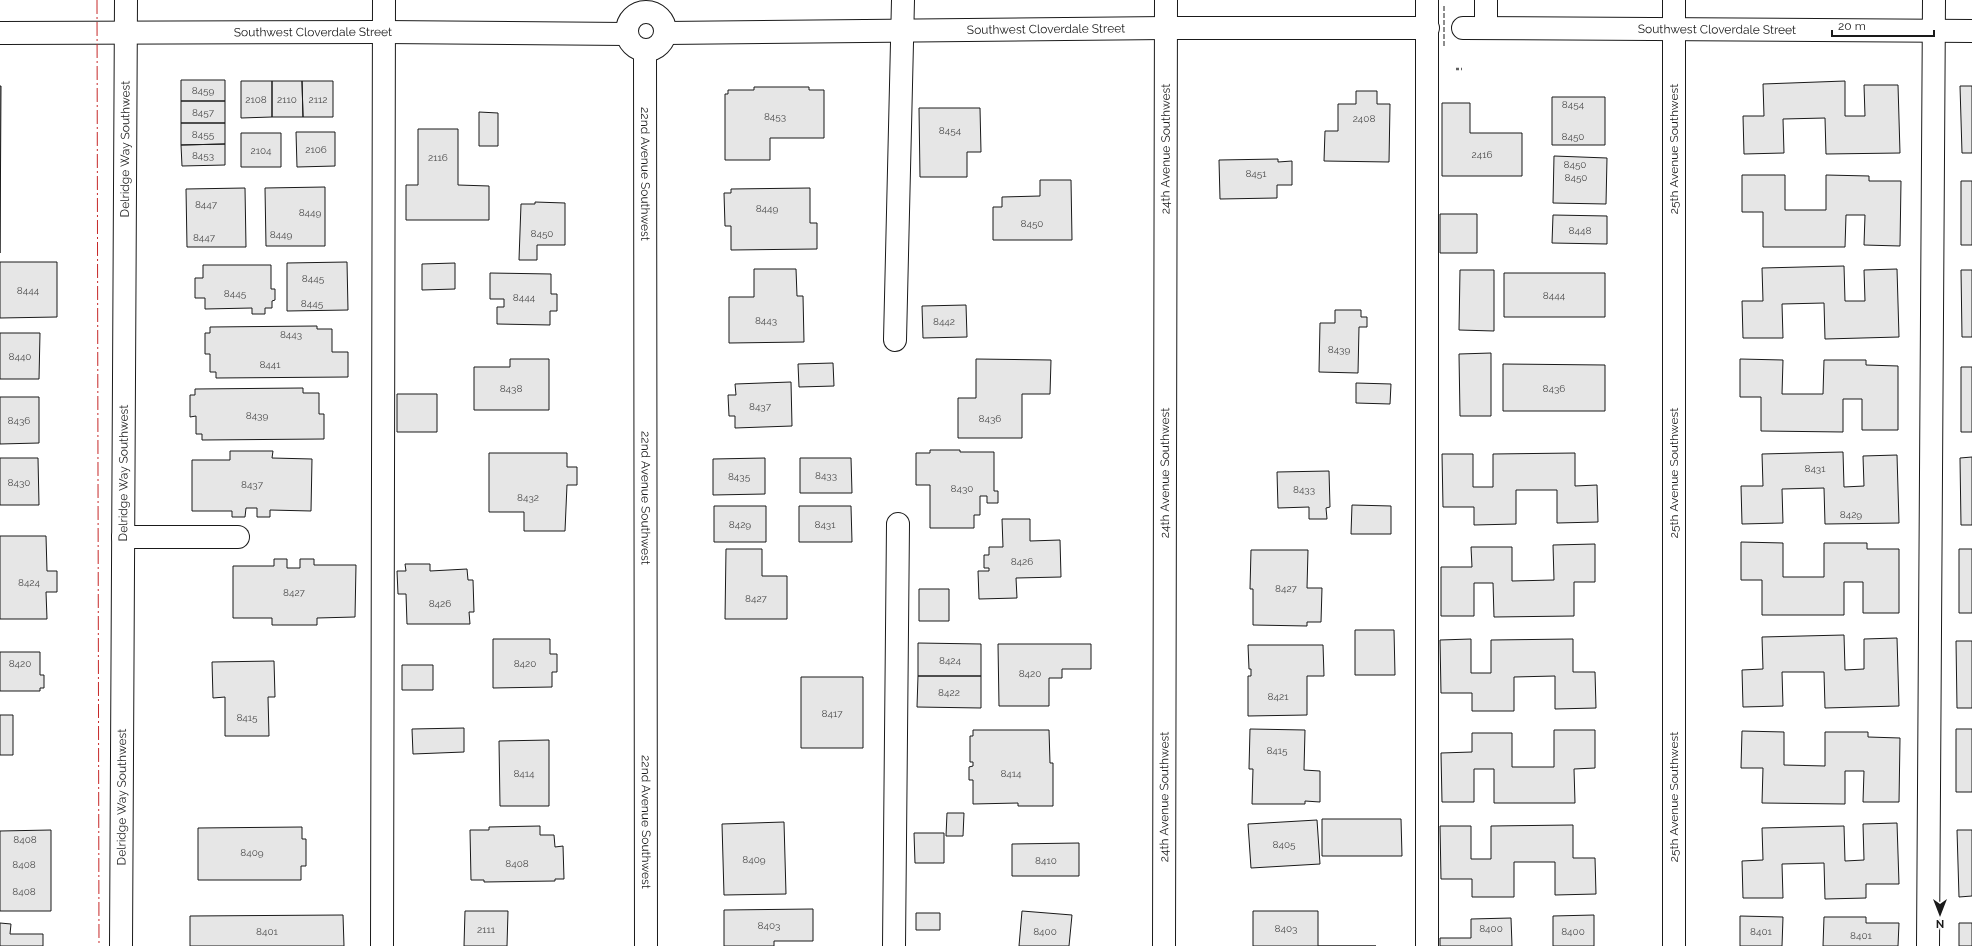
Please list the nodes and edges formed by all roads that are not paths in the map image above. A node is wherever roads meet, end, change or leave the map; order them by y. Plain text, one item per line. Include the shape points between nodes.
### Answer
1 (126, 0) edge
2 (384, 0) edge
3 (903, 0) edge
4 (1166, 0) edge
5 (1427, 0) edge
6 (1486, 0) edge
7 (1674, 0) edge
8 (1934, 0) edge
9 (646, 6) edge
10 (1165, 28) junction
11 (1428, 28) junction
12 (1463, 28) dead end
13 (1486, 28) junction
14 (1674, 28) junction
15 (1933, 30) junction
16 (903, 31) junction
17 (1972, 31) edge
18 (384, 32) junction
19 (0, 33) edge
20 (126, 33) junction
21 (664, 33) junction
22 (627, 34) junction
23 (645, 50) junction
24 (895, 340) dead end
25 (898, 524) dead end
26 (124, 537) junction
27 (238, 537) dead end
28 (121, 946) edge
29 (382, 946) edge
30 (646, 946) edge
31 (894, 946) edge
32 (1164, 946) edge
33 (1428, 946) edge
34 (1674, 946) edge
35 (1928, 946) edge

1 - 20 street, Delridge Way Southwest
2 - 18 street
3 - 16 street
4 - 10 street, 24th Avenue Southwest
5 - 11 street
6 - 13 street
7 - 14 street, 25th Avenue Southwest
8 - 15 street
9 - 21 street via 662,20
9 - 22 street via 629,22
10 - 11 street, Southwest Cloverdale Street
10 - 16 street, Southwest Cloverdale Street
10 - 32 street, 24th Avenue Southwest
11 - 33 street
12 - 13 street, Southwest Cloverdale Street
13 - 14 street, Southwest Cloverdale Street
14 - 15 street, Southwest Cloverdale Street
14 - 34 street, 25th Avenue Southwest
15 - 17 street, Southwest Cloverdale Street
15 - 35 street
16 - 21 street, Southwest Cloverdale Street
16 - 24 street
18 - 20 street, Southwest Cloverdale Street
18 - 22 street, Southwest Cloverdale Street
18 - 29 street
19 - 20 street, Southwest Cloverdale Street
20 - 26 street, Delridge Way Southwest
21 - 23 street via 659,45
22 - 23 street via 628,40 637,48
23 - 30 street, 22nd Avenue Southwest
25 - 31 street
26 - 27 street
26 - 28 street, Delridge Way Southwest

